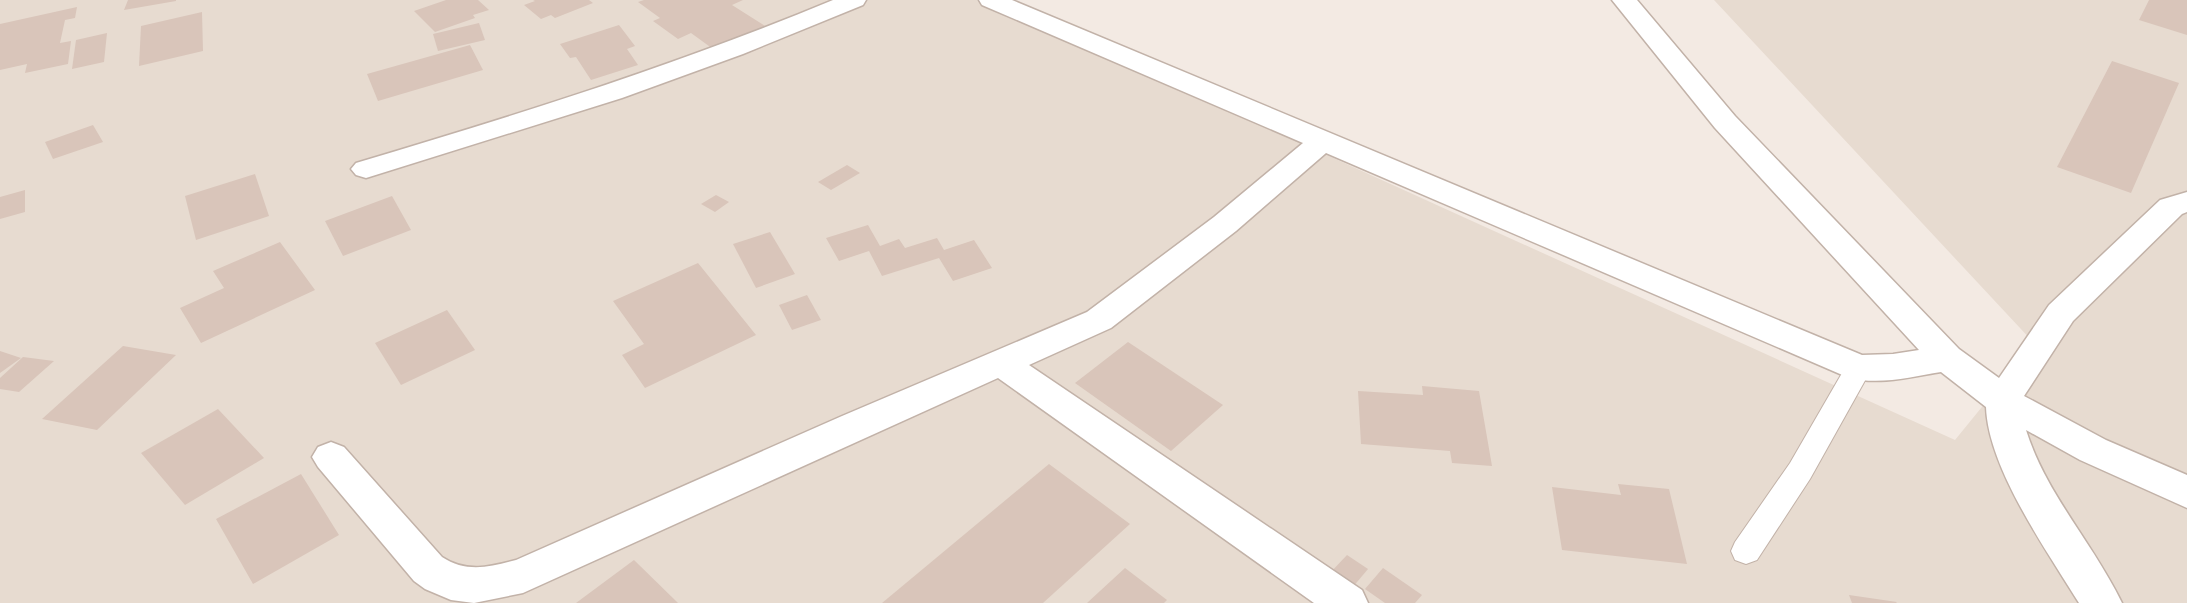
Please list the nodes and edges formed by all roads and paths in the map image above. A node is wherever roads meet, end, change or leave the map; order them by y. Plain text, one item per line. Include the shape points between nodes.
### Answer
1 (854, 0) edge
2 (991, 0) edge
3 (1624, 0) edge
4 (1324, 140) junction
5 (366, 169) dead end
6 (2187, 202) edge
7 (1947, 358) junction
8 (1001, 363) junction
9 (1859, 368) junction
10 (2004, 401) junction
11 (331, 458) dead end
12 (2187, 492) edge
13 (1746, 551) dead end
14 (1347, 603) edge
15 (2100, 603) edge

1 - 5 street via 630,87
2 - 4 street
3 - 7 street via 1725,122
4 - 8 street via 1225,224 1100,320
4 - 9 street
6 - 10 street via 2171,207 2056,320
7 - 9 street
7 - 10 street
8 - 11 street via 523,576 489,585 442,581
8 - 14 street
9 - 13 lane via 1800,471
10 - 12 street via 2093,450
10 - 15 street via 2005,430 2025,477

